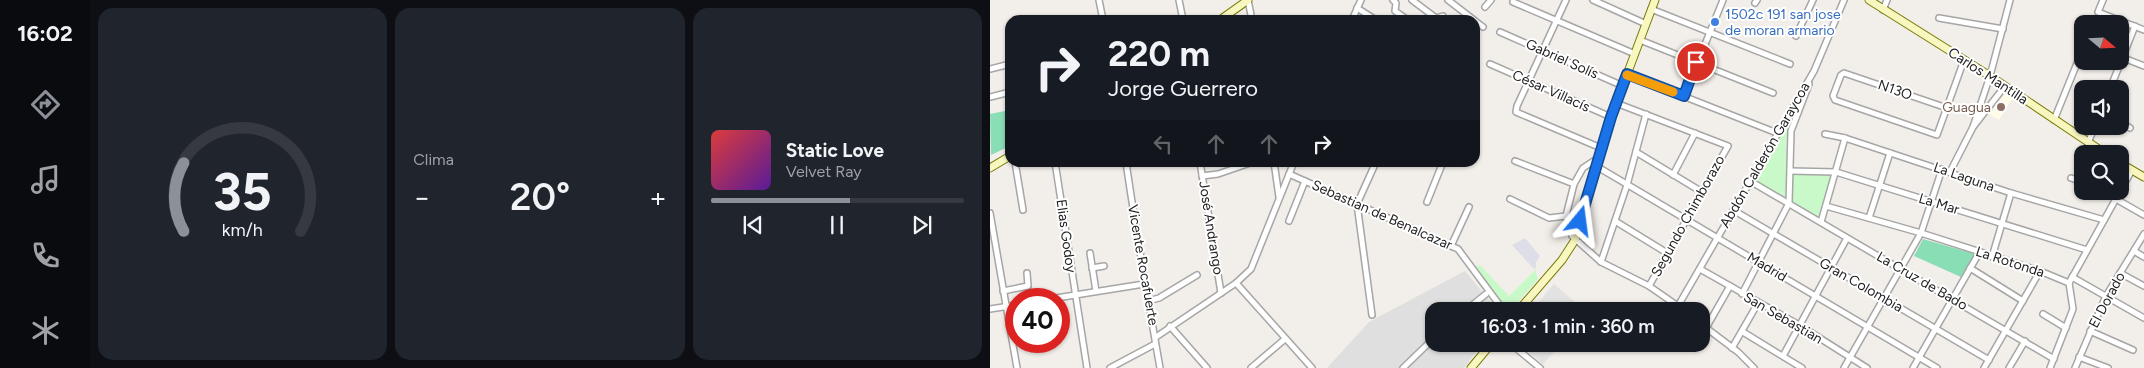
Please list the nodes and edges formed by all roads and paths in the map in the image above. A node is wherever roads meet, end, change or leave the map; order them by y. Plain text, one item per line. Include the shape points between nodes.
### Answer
1 (1099, 0) edge
2 (1179, 0) edge
3 (1248, 0) edge
4 (1360, 0) edge
5 (1393, 0) edge
6 (1412, 0) edge
7 (1448, 0) edge
8 (1491, 0) edge
9 (1566, 0) edge
10 (1593, 0) edge
11 (1655, 0) edge
12 (1723, 0) edge
13 (1813, 0) edge
14 (1844, 0) edge
15 (1869, 0) edge
16 (1887, 0) edge
17 (2010, 0) edge
18 (2103, 0) edge
19 (1513, 2) dead end
20 (1485, 7) dead end
21 (1357, 8) junction
22 (1651, 9) junction
23 (1883, 10) junction
24 (1102, 15) edge
25 (1182, 15) edge
26 (1227, 15) edge
27 (1251, 15) edge
28 (1354, 15) edge
29 (1368, 15) edge
30 (1401, 15) edge
31 (1432, 15) edge
32 (1468, 15) edge
33 (1939, 18) dead end
34 (1557, 21) junction
35 (1646, 24) junction
36 (1480, 25) edge
37 (2136, 26) junction
38 (1483, 27) dead end
39 (2003, 29) junction
40 (2144, 30) edge
41 (1500, 32) dead end
42 (1708, 32) junction
43 (1796, 36) dead end
44 (1640, 40) junction
45 (2129, 40) edge
46 (1543, 51) junction
47 (1635, 54) junction
48 (1964, 60) junction
49 (2129, 60) edge
50 (1696, 62) junction
51 (1490, 64) dead end
52 (1790, 64) dead end
53 (1005, 65) edge
54 (2144, 66) edge
55 (990, 69) edge
56 (2074, 70) edge
57 (1814, 72) junction
58 (1627, 74) junction
59 (1990, 76) junction
60 (1529, 81) junction
61 (1623, 86) junction
62 (2005, 86) junction
63 (1005, 93) edge
64 (1773, 93) dead end
65 (1684, 96) junction
66 (990, 97) edge
67 (1616, 103) junction
68 (1947, 108) junction
69 (1646, 114) junction
70 (1611, 117) junction
71 (2054, 120) junction
72 (1973, 127) junction
73 (1695, 133) junction
74 (1777, 133) junction
75 (1825, 134) dead end
76 (2091, 135) edge
77 (1845, 138) junction
78 (2088, 143) junction
79 (2091, 145) edge
80 (1601, 148) junction
81 (1636, 152) junction
82 (1890, 153) junction
83 (1598, 158) junction
84 (1005, 159) edge
85 (1515, 161) dead end
86 (1596, 166) junction
87 (1016, 167) edge
88 (1056, 167) edge
89 (1127, 167) edge
90 (1201, 167) edge
91 (1238, 167) edge
92 (1275, 167) edge
93 (1292, 167) edge
94 (1374, 167) edge
95 (1441, 167) edge
96 (990, 168) edge
97 (2129, 168) edge
98 (1942, 169) junction
99 (2132, 170) junction
100 (1790, 171) junction
101 (1836, 172) junction
102 (1950, 172) junction
103 (1674, 174) junction
104 (2129, 175) edge
105 (1202, 176) junction
106 (1276, 176) junction
107 (1288, 176) junction
108 (2144, 177) edge
109 (2071, 178) dead end
110 (2074, 179) edge
111 (1305, 181) junction
112 (1750, 181) junction
113 (1574, 184) junction
114 (1627, 185) junction
115 (1880, 187) junction
116 (1702, 192) junction
117 (2011, 193) junction
118 (1280, 198) junction
119 (1510, 199) dead end
120 (2115, 200) edge
121 (2118, 200) edge
122 (1427, 202) dead end
123 (1932, 202) junction
124 (1789, 203) junction
125 (1357, 204) junction
126 (1826, 206) junction
127 (1469, 207) dead end
128 (1023, 210) dead end
129 (1733, 210) junction
130 (990, 213) edge
131 (2144, 215) edge
132 (1566, 216) junction
133 (1869, 218) junction
134 (1686, 220) junction
135 (2104, 220) junction
136 (1289, 221) dead end
137 (1616, 221) junction
138 (1821, 222) junction
139 (2002, 223) junction
140 (1921, 233) junction
141 (1773, 234) junction
142 (2144, 234) edge
143 (1718, 238) junction
144 (1847, 238) junction
145 (1575, 240) junction
146 (1451, 246) junction
147 (2087, 250) junction
148 (2134, 251) junction
149 (1090, 253) dead end
150 (1668, 253) junction
151 (1979, 253) junction
152 (2144, 257) edge
153 (1992, 258) junction
154 (1601, 262) junction
155 (1758, 262) junction
156 (1104, 266) dead end
157 (1092, 268) junction
158 (1831, 268) junction
159 (1901, 268) junction
160 (1970, 268) junction
161 (1700, 269) junction
162 (2040, 271) junction
163 (1027, 273) dead end
164 (2120, 273) junction
165 (1197, 275) dead end
166 (2072, 277) junction
167 (1236, 283) junction
168 (2069, 283) junction
169 (1144, 284) junction
170 (1649, 286) junction
171 (1730, 286) junction
172 (2144, 286) edge
173 (1003, 291) junction
174 (1096, 291) junction
175 (1221, 293) junction
176 (1486, 294) dead end
177 (1742, 294) junction
178 (1074, 295) junction
179 (1070, 296) edge
180 (1816, 296) junction
181 (2106, 296) junction
182 (1883, 298) junction
183 (1953, 298) junction
184 (1005, 301) edge
185 (1148, 301) junction
186 (2023, 301) junction
187 (1476, 302) edge
188 (1497, 302) edge
189 (1526, 302) edge
190 (1672, 302) edge
191 (1680, 302) edge
192 (1758, 303) junction
193 (1005, 306) edge
194 (990, 309) edge
195 (2043, 314) dead end
196 (1372, 315) dead end
197 (1710, 316) edge
198 (2144, 318) edge
199 (1799, 325) junction
200 (1170, 326) junction
201 (1867, 326) junction
202 (2066, 328) junction
203 (1936, 329) junction
204 (2006, 330) junction
205 (1710, 331) edge
206 (2090, 331) junction
207 (1743, 332) junction
208 (1156, 337) junction
209 (1286, 339) junction
210 (2025, 341) junction
211 (1155, 344) junction
212 (1425, 347) edge
213 (1732, 348) junction
214 (2133, 350) dead end
215 (1484, 352) edge
216 (1521, 352) edge
217 (1014, 353) edge
218 (1783, 356) junction
219 (1919, 357) junction
220 (2079, 357) junction
221 (1850, 358) junction
222 (2054, 359) junction
223 (1989, 360) junction
224 (1017, 368) edge
225 (1087, 368) edge
226 (1110, 368) edge
227 (1160, 368) edge
228 (1207, 368) edge
229 (1251, 368) edge
230 (1312, 368) edge
231 (1403, 368) edge
232 (1471, 368) edge
233 (1540, 368) edge
234 (1754, 368) edge
235 (1802, 368) edge
236 (1844, 368) edge
237 (1866, 368) edge
238 (1913, 368) edge
239 (1937, 368) edge
240 (1984, 368) edge
241 (2009, 368) edge
242 (2050, 368) edge
243 (2075, 368) edge
244 (2108, 368) edge

1 - 24 street
2 - 25 street
3 - 26 street
3 - 27 street
4 - 21 street
5 - 30 street via 1395,11
6 - 31 street
7 - 32 street
8 - 20 street
9 - 34 street
10 - 35 street
11 - 22 street
12 - 42 street
13 - 43 street
14 - 57 street, Abdón Calderón Garaycoa
15 - 23 street, Carlos Mantilla
16 - 23 street
17 - 39 street
18 - 37 street via 2098,12
19 - 34 street
21 - 28 street
21 - 29 street
22 - 35 street
22 - 42 street
23 - 48 street, Carlos Mantilla
33 - 39 street
34 - 46 street
34 - 47 street
35 - 44 street
36 - 38 street
37 - 40 street
37 - 45 street
39 - 59 street
41 - 46 street, Gabriel Solís
42 - 50 street
42 - 52 street
44 - 47 street
44 - 50 street
46 - 60 street
46 - 61 street, Gabriel Solís
47 - 58 street
48 - 59 street, Carlos Mantilla
48 - 68 street
49 - 54 street
50 - 64 street
50 - 65 street
51 - 60 street, César Villacís
53 - 55 street
56 - 71 street
57 - 74 street, Abdón Calderón Garaycoa
57 - 100 street via 1791,131
58 - 61 street
58 - 65 street
59 - 62 street, Carlos Mantilla
59 - 72 street
60 - 70 street, César Villacís
60 - 80 street via 1516,110 1520,115
61 - 67 street
62 - 71 street, Carlos Mantilla
62 - 72 street
63 - 66 street
65 - 74 street
67 - 69 street, Segundo Chimborazo
67 - 70 street
68 - 68 street, N13O via 1842,73 1834,98 1937,135
69 - 73 street, Segundo Chimborazo
69 - 81 street
70 - 80 street
71 - 78 street, Carlos Mantilla
72 - 102 street
73 - 103 street
73 - 116 street, Segundo Chimborazo via 1728,146
74 - 112 street, Abdón Calderón Garaycoa
75 - 77 street, La Laguna
76 - 78 street
77 - 82 street, La Laguna
77 - 101 street
78 - 79 street, Carlos Mantilla
80 - 83 street
81 - 103 street
81 - 114 street
82 - 98 street, La Laguna
82 - 115 street
83 - 86 street
83 - 113 street via 1583,168
84 - 96 street
85 - 113 street
86 - 114 street, Madrid
86 - 145 street
87 - 128 street
88 - 178 street, Elias Godoy
89 - 169 street, Vicente Rocafuerte
90 - 105 street, José Andrango
91 - 105 street
92 - 106 street
93 - 107 street
94 - 125 street
95 - 122 street
97 - 99 street
98 - 102 street, La Laguna
98 - 123 street
99 - 104 street
99 - 108 street
100 - 101 street, La Mar
100 - 124 street
101 - 115 street, La Mar
101 - 126 street
102 - 117 street, La Laguna
103 - 116 street
105 - 175 street, José Andrango
106 - 107 street, Sebastian de Benalcazar
106 - 118 street
107 - 111 street, Sebastian de Benalcazar
107 - 118 street
109 - 110 street
111 - 125 street, Sebastian de Benalcazar
111 - 136 street
112 - 124 street, La Cruz de Bado
112 - 129 street, Abdón Calderón Garaycoa
113 - 132 street
114 - 134 street, Madrid
114 - 137 street
115 - 123 street, La Mar
115 - 133 street
116 - 134 street, Segundo Chimborazo
117 - 135 street, La Laguna
117 - 139 street
118 - 167 street via 1253,264
119 - 132 street via 1549,218
120 - 135 street
121 - 131 street
123 - 139 street, La Mar
123 - 140 street
124 - 138 street, La Cruz de Bado
124 - 141 street
125 - 146 street, Sebastian de Benalcazar
125 - 196 street
126 - 133 street, La Rotonda
126 - 138 street
127 - 146 street
129 - 141 street, Gran Colombia
129 - 143 street, Abdón Calderón Garaycoa
130 - 173 street
132 - 145 street
133 - 140 street, La Rotonda
134 - 143 street, Madrid
134 - 150 street, Segundo Chimborazo
135 - 147 street
137 - 150 street
137 - 154 street
138 - 144 street, La Cruz de Bado
139 - 147 street, La Mar
139 - 153 street
140 - 151 street, La Rotonda
140 - 159 street
141 - 155 street
141 - 158 street, Gran Colombia
142 - 148 street, El Dorado
143 - 155 street, Madrid
143 - 161 street, Abdón Calderón Garaycoa
144 - 158 street
144 - 159 street, La Cruz de Bado
145 - 154 street
145 - 189 street
146 - 188 street, Sebastian de Benalcazar via 1458,249
147 - 166 street
148 - 152 street
148 - 164 street, El Dorado
149 - 157 street
150 - 170 street, Segundo Chimborazo
151 - 153 street, La Rotonda
151 - 160 street
153 - 162 street, La Rotonda
154 - 170 street
155 - 177 street
155 - 180 street, Madrid
156 - 157 street
157 - 174 street
158 - 180 street
158 - 182 street, Gran Colombia
159 - 182 street
159 - 183 street, La Cruz de Bado
160 - 183 street
160 - 186 street
161 - 171 street, San Sebastian
161 - 191 street, Abdón Calderón Garaycoa
162 - 168 street, La Rotonda
162 - 186 street
163 - 173 street via 1028,286
164 - 172 street
164 - 181 street, El Dorado
165 - 185 street via 1159,298
166 - 168 street
166 - 181 street
167 - 175 street
167 - 209 street
168 - 202 street via 2074,305
169 - 174 street
169 - 185 street, Vicente Rocafuerte
170 - 190 street
171 - 177 street, San Sebastian
171 - 197 street
173 - 184 street
174 - 178 street
175 - 200 street
176 - 187 street
177 - 192 street, San Sebastian
178 - 179 street
178 - 225 street, Elias Godoy
180 - 199 street
180 - 201 street, Madrid
181 - 198 street
181 - 206 street, El Dorado
182 - 201 street
182 - 203 street, Gran Colombia
183 - 203 street
183 - 204 street, La Cruz de Bado
185 - 208 street, Vicente Rocafuerte
186 - 204 street
192 - 199 street, San Sebastian
192 - 207 street
193 - 194 street
195 - 202 street
199 - 218 street
199 - 221 street, San Sebastian
200 - 208 street
200 - 228 street
201 - 219 street, Madrid
201 - 221 street
202 - 222 street
203 - 219 street
203 - 223 street, Gran Colombia
204 - 210 street, La Cruz de Bado
204 - 223 street
205 - 213 street
206 - 214 street
206 - 220 street, El Dorado
207 - 213 street
207 - 218 street
208 - 211 street, Vicente Rocafuerte
209 - 229 street
209 - 230 street
210 - 222 street, La Cruz de Bado
210 - 241 street
211 - 226 street
211 - 227 street, Vicente Rocafuerte
212 - 231 street
213 - 234 street
215 - 232 street
216 - 233 street
217 - 224 street
218 - 235 street
219 - 238 street
219 - 239 street, Madrid
220 - 243 street, El Dorado
220 - 244 street
221 - 236 street
221 - 237 street, San Sebastian
222 - 242 street
223 - 240 street

